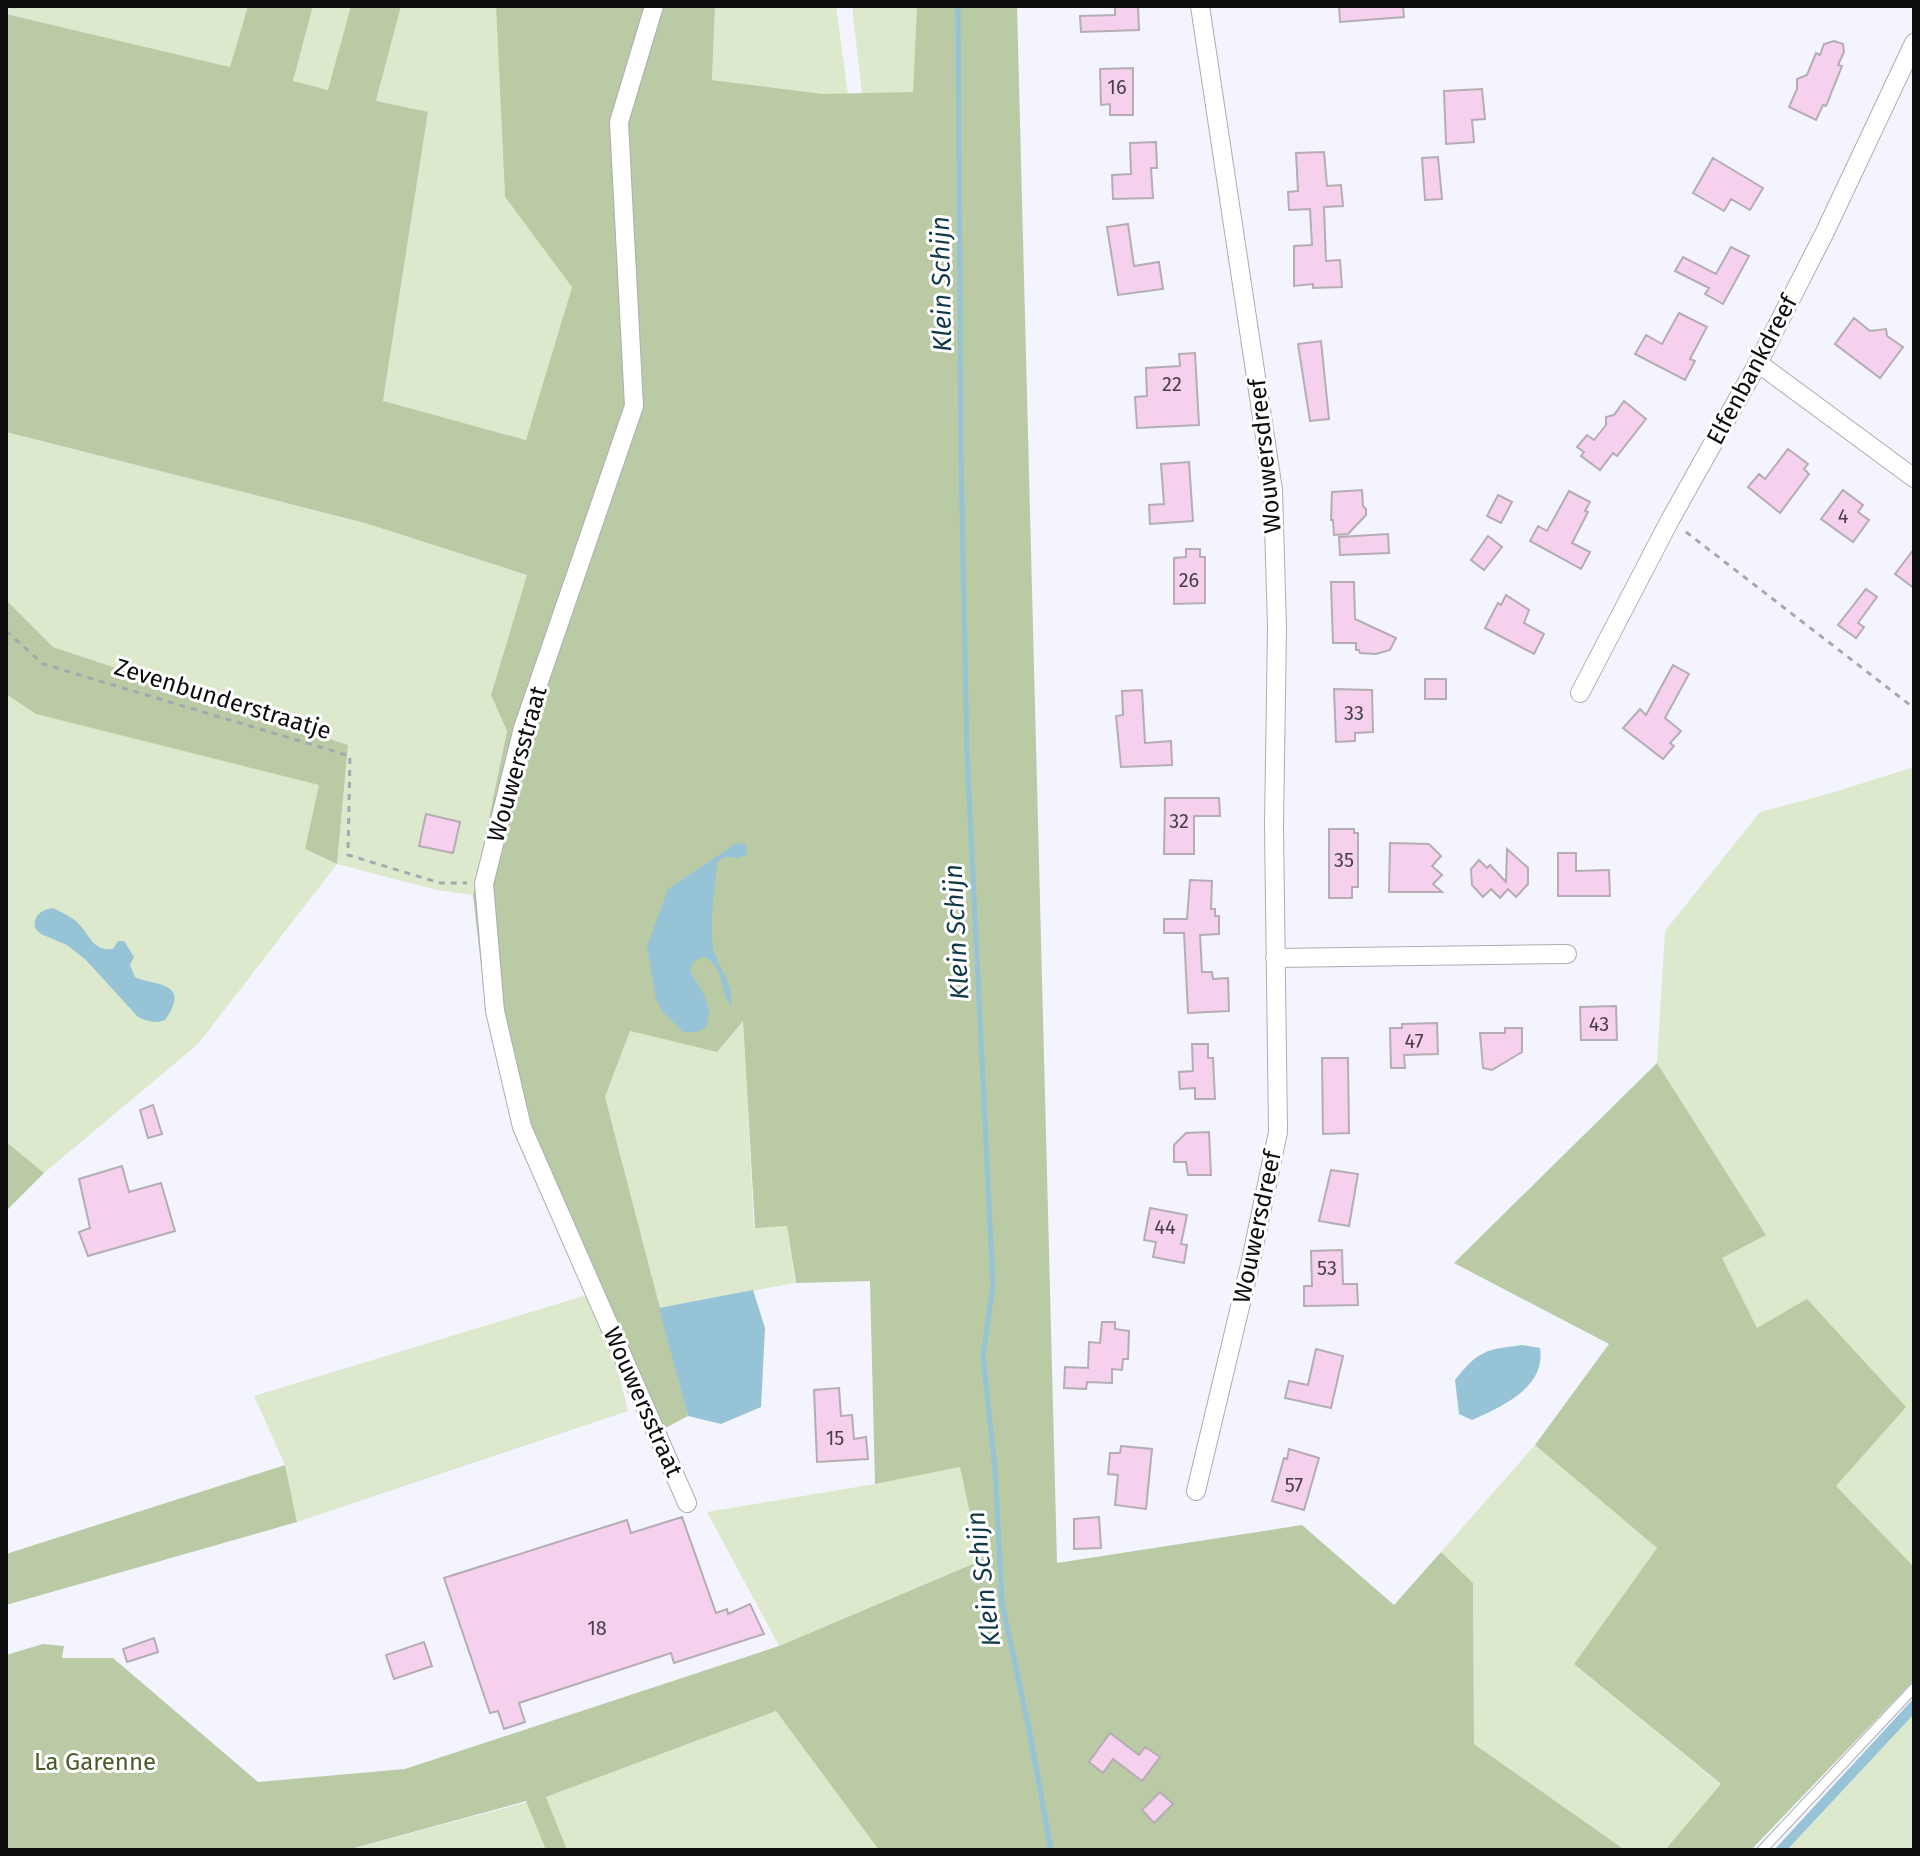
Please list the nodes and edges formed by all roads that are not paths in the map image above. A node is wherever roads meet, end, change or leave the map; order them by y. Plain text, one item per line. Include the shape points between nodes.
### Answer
1 (654, 6) edge
2 (1200, 6) edge
3 (1914, 43) edge
4 (1758, 363) junction
5 (1914, 478) edge
6 (1580, 693) dead end
7 (1567, 954) dead end
8 (1275, 958) junction
9 (1196, 1491) dead end
10 (687, 1503) dead end
11 (1914, 1688) edge
12 (1762, 1850) edge

1 - 10 street, Wouwersstraat via 619,122 634,406 523,728 484,884 495,1011 522,1127
2 - 8 street, Wouwersdreef via 1273,490
3 - 4 street, Elfenbankdreef
4 - 5 street
4 - 6 street, Elfenbankdreef
7 - 8 street
8 - 9 street, Wouwersdreef via 1278,1132
11 - 12 lane

